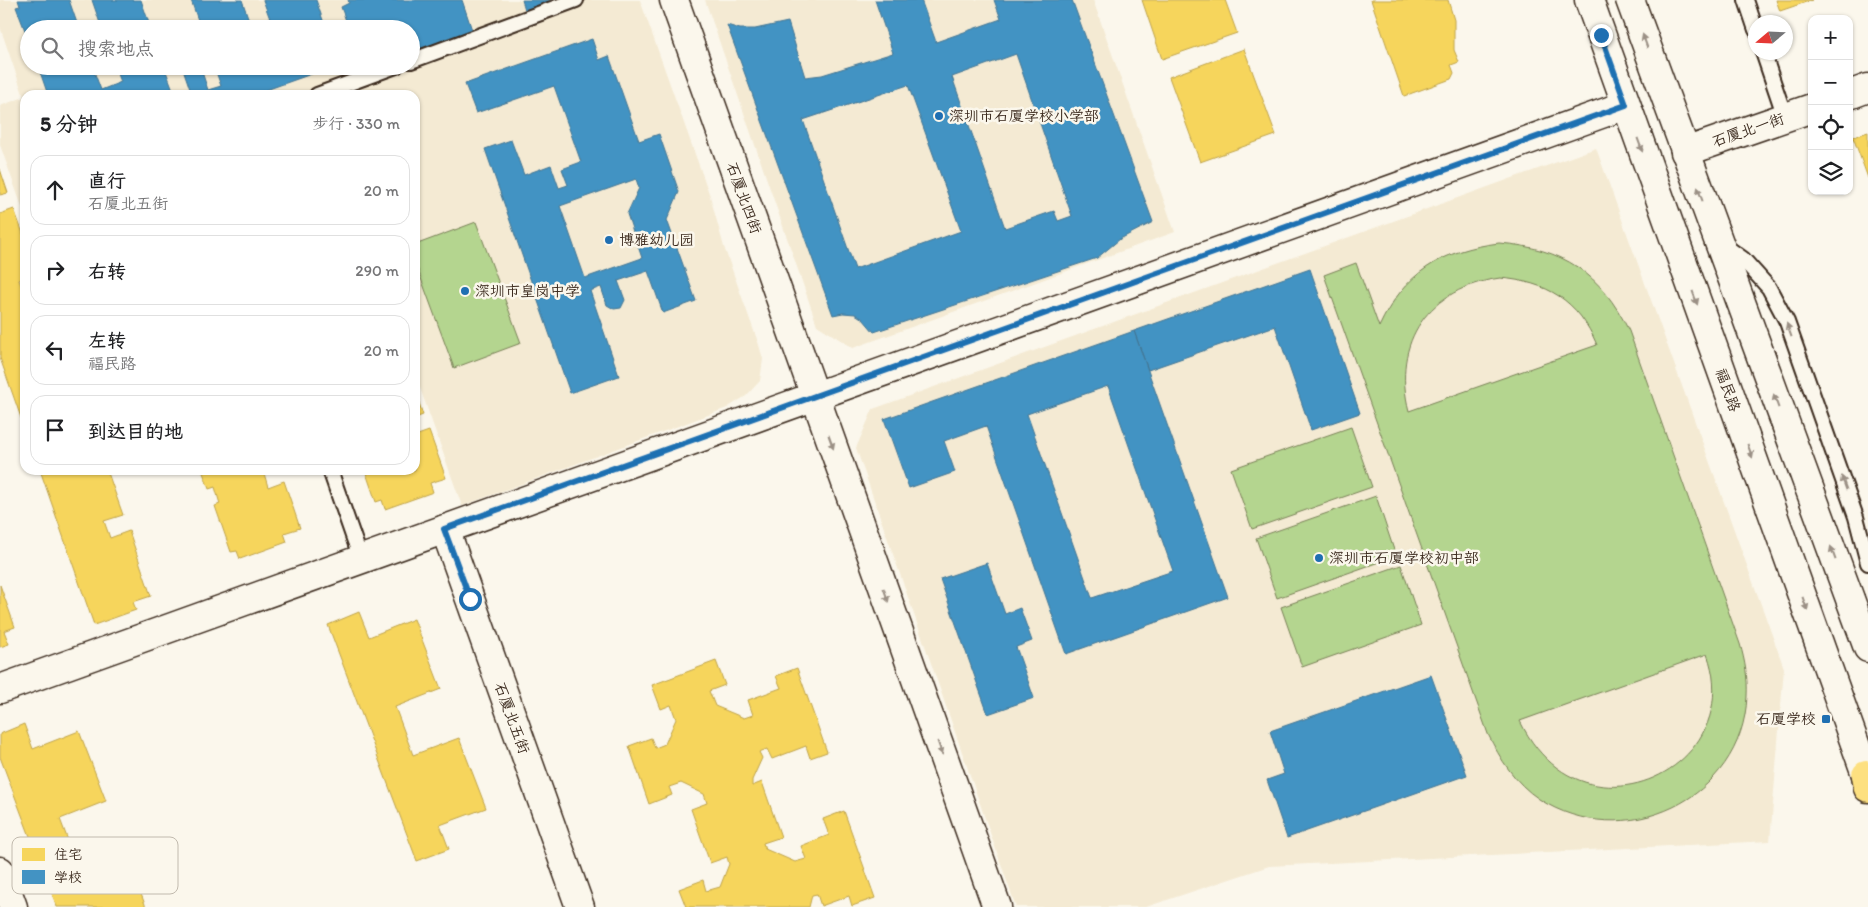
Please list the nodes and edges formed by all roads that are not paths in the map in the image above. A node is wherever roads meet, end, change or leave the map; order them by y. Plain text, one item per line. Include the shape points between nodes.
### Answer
1 (576, 0) edge
2 (674, 0) edge
3 (1589, 0) edge
4 (1630, 0) edge
5 (1746, 0) edge
6 (1751, 15) edge
7 (420, 58) edge
8 (1766, 60) edge
9 (371, 75) edge
10 (1868, 88) edge
11 (331, 90) edge
12 (1853, 94) edge
13 (1626, 105) junction
14 (1808, 109) edge
15 (1785, 117) junction
16 (1685, 152) junction
17 (1716, 239) junction
18 (815, 396) junction
19 (332, 475) edge
20 (444, 529) junction
21 (361, 559) junction
22 (1868, 563) edge
23 (1868, 648) edge
24 (0, 689) edge
25 (1867, 781) edge
26 (0, 871) edge
27 (13, 907) edge
28 (580, 907) edge
29 (997, 907) edge

1 - 7 lane
2 - 18 street, 石厦北四街
3 - 13 street, 福民路
16 -> 4 street
5 - 6 lane
8 - 15 lane
9 - 11 lane
10 - 12 street
13 - 18 street
13 -> 25 street, 福民路
14 - 15 street, 石厦北一街
15 - 16 street, 石厦北一街
17 -> 16 street
22 -> 17 lane via 1856,517 1787,322 1769,288 1743,259
23 -> 17 street
18 - 20 street
18 -> 29 street, 石厦北四街
19 - 21 lane
20 - 21 street
20 - 28 street, 石厦北五街
21 - 24 street
26 - 27 street

